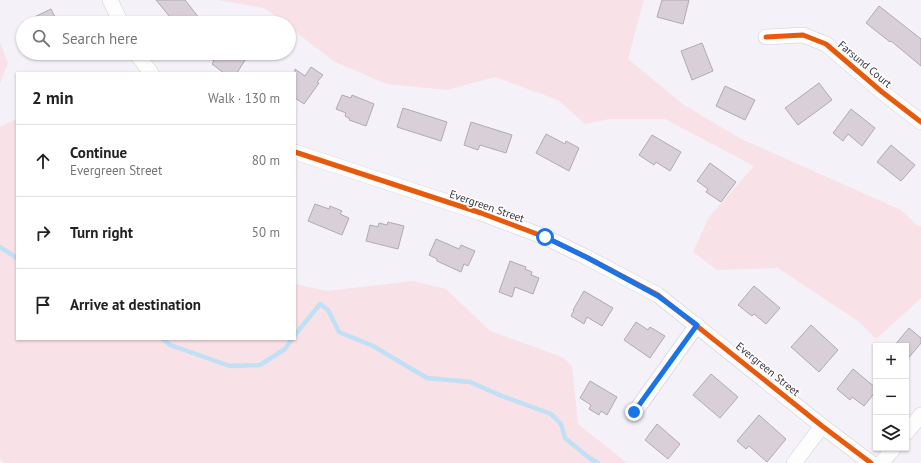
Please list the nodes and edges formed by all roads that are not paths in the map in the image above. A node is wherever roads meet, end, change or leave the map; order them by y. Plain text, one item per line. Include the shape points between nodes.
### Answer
1 (110, 0) edge
2 (118, 16) edge
3 (766, 37) dead end
4 (141, 60) edge
5 (150, 72) edge
6 (921, 122) edge
7 (296, 152) edge
8 (697, 325) junction
9 (634, 412) dead end
10 (921, 415) edge
11 (822, 426) junction
12 (909, 429) edge
13 (891, 451) edge
14 (794, 463) edge
15 (870, 463) edge
16 (881, 463) edge

1 - 2 street
3 - 6 street, Farsund Court via 803,35 826,44
4 - 5 street
7 - 8 street, Evergreen Street via 481,213 545,237 658,296
8 - 9 street
8 - 11 street, Evergreen Street
10 - 12 street
11 - 14 street
11 - 15 street, Evergreen Street
13 - 16 street

